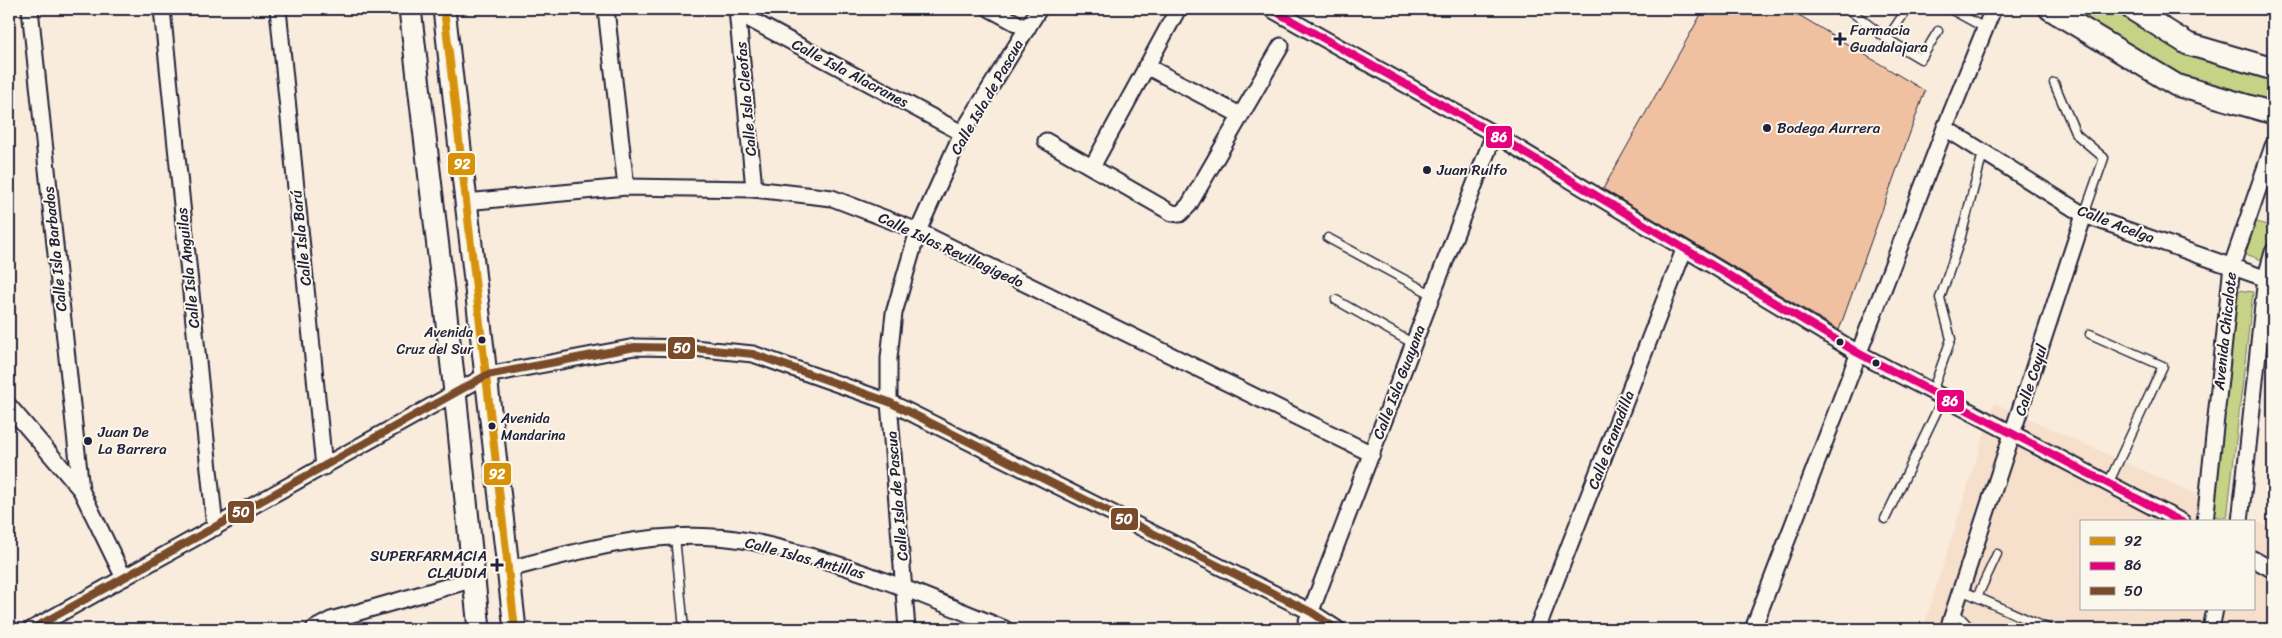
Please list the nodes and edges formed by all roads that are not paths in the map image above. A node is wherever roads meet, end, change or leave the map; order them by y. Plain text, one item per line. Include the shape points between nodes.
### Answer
1 (30, 9) edge
2 (162, 9) edge
3 (278, 9) edge
4 (410, 9) edge
5 (444, 9) edge
6 (606, 9) edge
7 (990, 9) edge
8 (1039, 9) edge
9 (1178, 9) edge
10 (1271, 9) edge
11 (1848, 9) edge
12 (1907, 9) edge
13 (1950, 9) edge
14 (1993, 9) edge
15 (2050, 9) edge
16 (2132, 9) edge
17 (738, 11) edge
18 (1985, 28) junction
19 (1027, 29) junction
20 (1938, 30) dead end
21 (1887, 39) junction
22 (1281, 46) dead end
23 (1146, 66) junction
24 (2273, 69) edge
25 (2054, 83) dead end
26 (2273, 113) edge
27 (1240, 115) junction
28 (1945, 128) junction
29 (962, 132) junction
30 (1494, 134) junction
31 (1046, 141) dead end
32 (2273, 146) edge
33 (1984, 153) junction
34 (1092, 167) junction
35 (626, 187) junction
36 (754, 189) junction
37 (466, 202) junction
38 (2084, 215) junction
39 (918, 231) junction
40 (1328, 238) dead end
41 (1684, 250) junction
42 (2273, 252) edge
43 (2232, 265) junction
44 (2270, 279) edge
45 (1433, 295) junction
46 (1336, 300) dead end
47 (2090, 334) dead end
48 (1414, 344) junction
49 (1858, 353) junction
50 (487, 375) junction
51 (455, 392) junction
52 (1938, 395) junction
53 (889, 402) junction
54 (9, 406) edge
55 (2014, 435) junction
56 (1372, 454) junction
57 (324, 468) junction
58 (2108, 484) junction
59 (81, 490) junction
60 (1885, 519) dead end
61 (2178, 520) edge
62 (2205, 520) edge
63 (2240, 520) edge
64 (215, 528) junction
65 (675, 537) junction
66 (1997, 554) dead end
67 (2254, 559) edge
68 (2272, 567) edge
69 (509, 569) junction
70 (124, 578) junction
71 (474, 579) junction
72 (905, 587) junction
73 (1961, 590) junction
74 (1977, 597) junction
75 (2215, 610) edge
76 (1954, 611) junction
77 (1311, 612) junction
78 (32, 629) edge
79 (314, 629) edge
80 (479, 629) edge
81 (515, 629) edge
82 (684, 629) edge
83 (907, 629) edge
84 (1005, 629) edge
85 (1304, 629) edge
86 (1337, 629) edge
87 (1537, 629) edge
88 (1754, 629) edge
89 (1948, 629) edge
90 (1971, 629) edge
91 (2049, 629) edge
92 (2211, 629) edge

1 - 59 street, Calle Isla Barbados
2 - 64 street, Calle Isla Anguilas
3 - 57 street, Calle Isla Barú
4 - 51 main road
5 - 37 main road
6 - 35 street
7 - 19 street
8 - 19 street, Calle Isla de Pascua
9 - 23 street
10 - 30 street
11 - 21 lane
12 - 21 lane
13 - 18 lane
14 - 18 street
15 - 26 main road via 2176,85
16 - 24 main road via 2188,44
17 - 29 street, Calle Isla Alacranes
17 - 36 street, Calle Isla Cleofas
18 - 28 street
19 - 29 street, Calle Isla de Pascua
20 - 21 lane via 1921,59
22 - 27 street
23 - 27 street
23 - 34 street
25 - 38 lane via 2076,134 2104,158
27 - 34 street via 1189,205 1180,214 1172,213
28 - 33 street, Calle Acelga
28 - 49 street
29 - 39 street, Calle Isla de Pascua
30 - 41 street
30 - 45 street, Calle Isla Guayana
31 - 34 street
32 - 43 street, Avenida Chicalote
33 - 38 street, Calle Acelga
33 - 52 lane via 1940,298 1951,339
35 - 36 street, Calle Islas Revillagigedo
35 - 37 street, Calle Islas Revillagigedo
36 - 39 street, Calle Islas Revillagigedo via 832,198
37 - 50 main road
38 - 43 street, Calle Acelga
38 - 55 street, Calle Coyul
39 - 53 street, Calle Isla de Pascua via 894,313
39 - 56 street, Calle Islas Revillagigedo
40 - 45 lane
41 - 49 street
41 - 87 street, Calle Granadilla
42 - 44 street
43 - 44 street, Calle Acelga
43 - 62 street, Avenida Chicalote
44 - 63 street
45 - 48 street, Calle Isla Guayana
46 - 48 lane
47 - 58 lane via 2163,366
48 - 56 street, Calle Isla Guayana
49 - 52 street
49 - 88 street
50 - 51 street
50 - 53 street via 635,347 693,348 753,354
50 - 69 main road
51 - 57 street
51 - 71 main road
52 - 55 street
52 - 60 lane
53 - 72 street, Calle Isla de Pascua
53 - 77 street
54 - 59 street
55 - 58 street
55 - 73 street, Calle Coyul
56 - 77 street, Calle Isla Guayana
57 - 64 street
58 - 61 street
59 - 70 street
64 - 70 street
65 - 69 street, Calle Islas Antillas via 582,550
65 - 72 street, Calle Islas Antillas via 713,536 759,542 833,562
65 - 82 lane
66 - 74 lane
67 - 68 street
69 - 81 main road
70 - 78 street
71 - 79 street via 331,620
71 - 80 main road
72 - 83 street, Calle Isla de Pascua
72 - 84 street, Calle Islas Antillas
73 - 74 lane
73 - 76 street, Calle Coyul
74 - 91 lane
75 - 92 street
76 - 89 street, Calle Coyul
76 - 90 lane
77 - 85 street, Calle Isla Guayana
77 - 86 street

